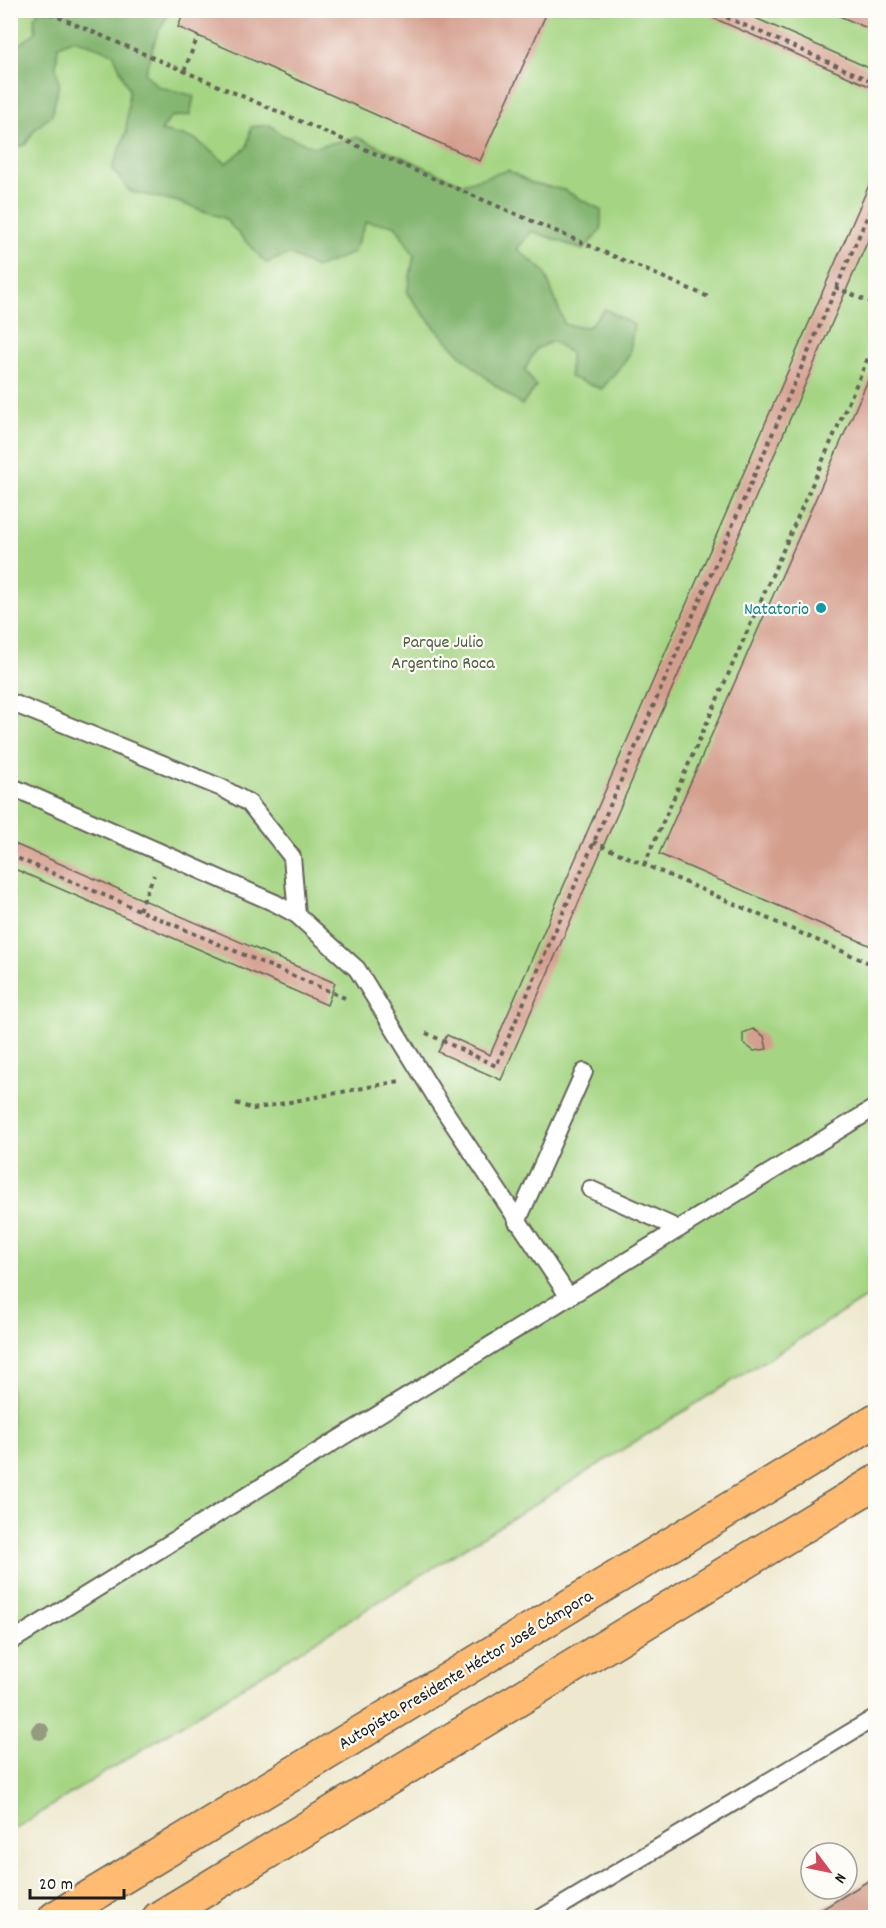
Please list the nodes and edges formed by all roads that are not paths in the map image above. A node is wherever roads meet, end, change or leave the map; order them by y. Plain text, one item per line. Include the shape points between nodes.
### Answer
1 (10, 702) edge
2 (10, 786) edge
3 (297, 915) junction
4 (584, 1072) dead end
5 (876, 1107) edge
6 (590, 1189) dead end
7 (517, 1222) junction
8 (679, 1229) junction
9 (569, 1297) junction
10 (876, 1420) edge
11 (876, 1482) edge
12 (10, 1642) edge
13 (876, 1717) edge
14 (55, 1917) edge
15 (159, 1917) edge
16 (541, 1917) edge

1 - 3 lane via 222,788 249,803 292,856
2 - 3 lane
3 - 7 lane via 357,969
4 - 7 lane
5 - 8 lane
6 - 8 lane
7 - 9 lane
8 - 9 lane
9 - 12 lane
10 - 14 highway, Autopista Presidente Héctor José Cámpora
11 - 15 highway
13 - 16 lane

